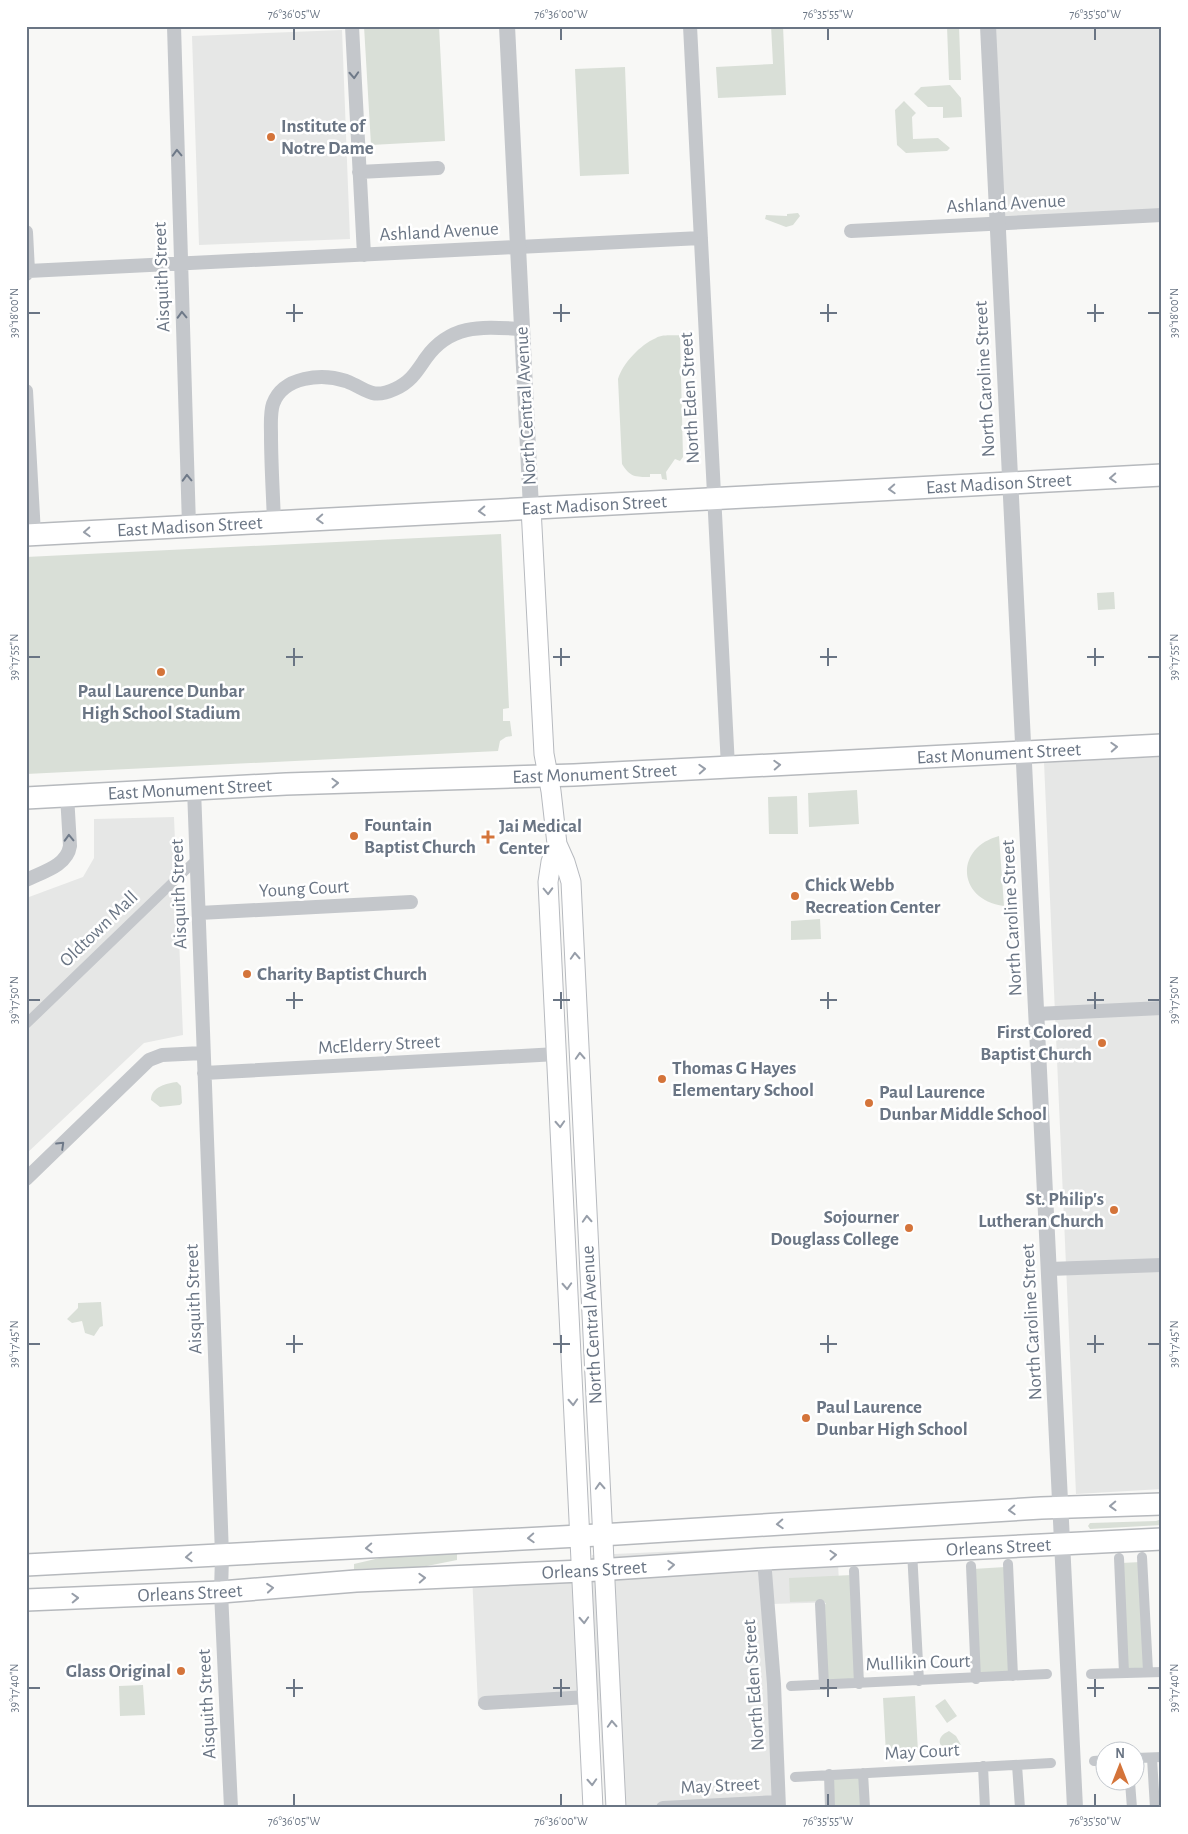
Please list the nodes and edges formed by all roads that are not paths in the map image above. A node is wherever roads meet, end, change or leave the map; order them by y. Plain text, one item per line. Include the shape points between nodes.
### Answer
1 (174, 26) edge
2 (352, 26) edge
3 (508, 26) edge
4 (690, 26) edge
5 (988, 26) edge
6 (438, 168) dead end
7 (359, 172) junction
8 (1162, 215) edge
9 (998, 224) junction
10 (851, 231) dead end
11 (26, 232) edge
12 (701, 238) junction
13 (518, 247) junction
14 (364, 255) junction
15 (180, 264) junction
16 (27, 273) edge
17 (522, 329) junction
18 (26, 391) edge
19 (1162, 476) edge
20 (1010, 483) junction
21 (714, 499) junction
22 (531, 508) junction
23 (274, 522) junction
24 (188, 526) junction
25 (30, 534) edge
26 (1162, 745) edge
27 (1024, 752) junction
28 (728, 767) junction
29 (548, 776) junction
30 (194, 789) junction
31 (67, 795) junction
32 (26, 798) edge
33 (557, 844) junction
34 (196, 860) junction
35 (26, 880) edge
36 (411, 902) dead end
37 (199, 913) junction
38 (577, 1005) junction
39 (554, 1006) junction
40 (1162, 1008) edge
41 (1036, 1014) junction
42 (26, 1024) edge
43 (203, 1052) junction
44 (556, 1054) junction
45 (204, 1073) junction
46 (26, 1179) edge
47 (1162, 1265) edge
48 (1049, 1269) junction
49 (1162, 1504) edge
50 (1060, 1508) junction
51 (602, 1535) junction
52 (579, 1536) junction
53 (1162, 1539) edge
54 (1062, 1544) junction
55 (912, 1551) junction
56 (222, 1556) junction
57 (1142, 1557) dead end
58 (1119, 1558) dead end
59 (764, 1559) junction
60 (1008, 1564) dead end
61 (26, 1565) edge
62 (971, 1566) dead end
63 (604, 1569) junction
64 (582, 1571) junction
65 (854, 1571) dead end
66 (221, 1592) junction
67 (26, 1600) edge
68 (820, 1604) dead end
69 (1148, 1671) junction
70 (1162, 1672) edge
71 (1124, 1673) junction
72 (1047, 1674) dead end
73 (1092, 1674) dead end
74 (1013, 1676) junction
75 (976, 1679) junction
76 (919, 1681) junction
77 (859, 1684) junction
78 (824, 1685) junction
79 (791, 1686) dead end
80 (588, 1697) junction
81 (485, 1703) dead end
82 (1157, 1757) edge
83 (1050, 1763) dead end
84 (1018, 1765) junction
85 (983, 1766) junction
86 (863, 1773) junction
87 (829, 1774) junction
88 (795, 1777) dead end
89 (1131, 1792) edge
90 (779, 1805) edge
91 (231, 1808) edge
92 (593, 1808) edge
93 (616, 1808) edge
94 (663, 1808) edge
95 (830, 1808) edge
96 (865, 1808) edge
97 (985, 1808) edge
98 (1020, 1808) edge
99 (1075, 1808) edge
100 (1132, 1808) edge
101 (1155, 1808) edge

15 -> 1 street, Aisquith Street
2 -> 7 street
3 - 13 street, North Central Avenue
4 - 12 street, North Eden Street
5 - 9 street, North Caroline Street
6 - 7 street
7 - 14 street
8 - 9 street, Ashland Avenue
9 - 10 street, Ashland Avenue
9 - 20 street, North Caroline Street
11 - 16 street
12 - 13 street, Ashland Avenue
12 - 21 street, North Eden Street
13 - 14 street, Ashland Avenue
13 - 17 street, North Central Avenue
14 - 15 street, Ashland Avenue
15 - 16 street, Ashland Avenue
24 -> 15 street, Aisquith Street
17 - 22 street, North Central Avenue
17 - 23 street via 485,327 456,332 436,345 413,378 378,395 348,382 319,377 304,378 285,389 273,405 271,426
18 - 25 street
19 -> 20 main road, East Madison Street
20 -> 21 main road, East Madison Street
20 - 27 street, North Caroline Street
21 - 22 main road, East Madison Street
21 - 28 street, North Eden Street
22 -> 23 main road, East Madison Street
22 - 29 main road, North Central Avenue via 544,754
23 - 24 main road, East Madison Street
24 -> 25 main road, East Madison Street
27 -> 26 main road, East Monument Street
28 -> 27 main road, East Monument Street
27 - 41 street, North Caroline Street
29 -> 28 main road, East Monument Street
30 -> 29 main road, East Monument Street
29 - 33 main road, North Central Avenue
30 - 31 main road, East Monument Street
30 - 34 street, Aisquith Street
31 - 32 main road, East Monument Street
35 -> 31 street via 57,865 69,854
38 -> 33 main road, North Central Avenue via 571,882
33 -> 39 main road, North Central Avenue via 548,882
34 - 37 street, Aisquith Street
34 - 42 street, Oldtown Mall
36 - 37 street, Young Court
37 - 43 street, Aisquith Street
38 - 39 main road
51 -> 38 main road, North Central Avenue
39 - 44 main road, North Central Avenue
40 - 41 street
41 - 48 street, North Caroline Street
43 - 45 street, Aisquith Street
46 -> 43 street via 149,1060 162,1055
44 - 45 street, McElderry Street
44 -> 52 main road, North Central Avenue
45 - 56 street, Aisquith Street
47 - 48 street
48 - 50 street, North Caroline Street
49 -> 50 main road, Orleans Street
50 -> 51 main road, Orleans Street
50 - 54 street, North Caroline Street
51 - 52 main road, Orleans Street
51 - 63 main road, North Central Avenue
52 -> 56 main road, Orleans Street
52 - 64 main road, North Central Avenue
53 - 54 main road, Orleans Street
54 - 55 main road, Orleans Street
54 - 99 street, North Caroline Street
59 -> 55 main road, Orleans Street
55 - 76 street
56 -> 61 main road, Orleans Street
56 - 66 street, Aisquith Street
57 - 69 street
58 - 71 street
63 -> 59 main road, Orleans Street
59 - 90 street, North Eden Street
60 - 74 street
62 - 75 street
63 - 64 main road, Orleans Street
93 -> 63 main road, North Central Avenue
66 -> 64 main road, Orleans Street via 356,1581
64 -> 80 main road, North Central Avenue
65 - 77 street
67 -> 66 main road, Orleans Street
66 - 91 street, Aisquith Street
68 - 78 street
69 - 70 street
69 - 71 street
71 - 73 street
72 - 74 street, Mullikin Court
74 - 75 street, Mullikin Court
75 - 76 street, Mullikin Court
76 - 77 street, Mullikin Court
77 - 78 street, Mullikin Court
78 - 79 street, Mullikin Court
80 - 81 street
80 -> 92 main road, North Central Avenue
82 - 101 street
83 - 84 street, May Court
84 - 85 street, May Court
84 - 98 street
85 - 86 street, May Court
85 - 97 street
86 - 87 street, May Court
86 - 96 street
87 - 88 street, May Court
87 - 95 street
89 - 100 street
90 - 94 street, May Street

